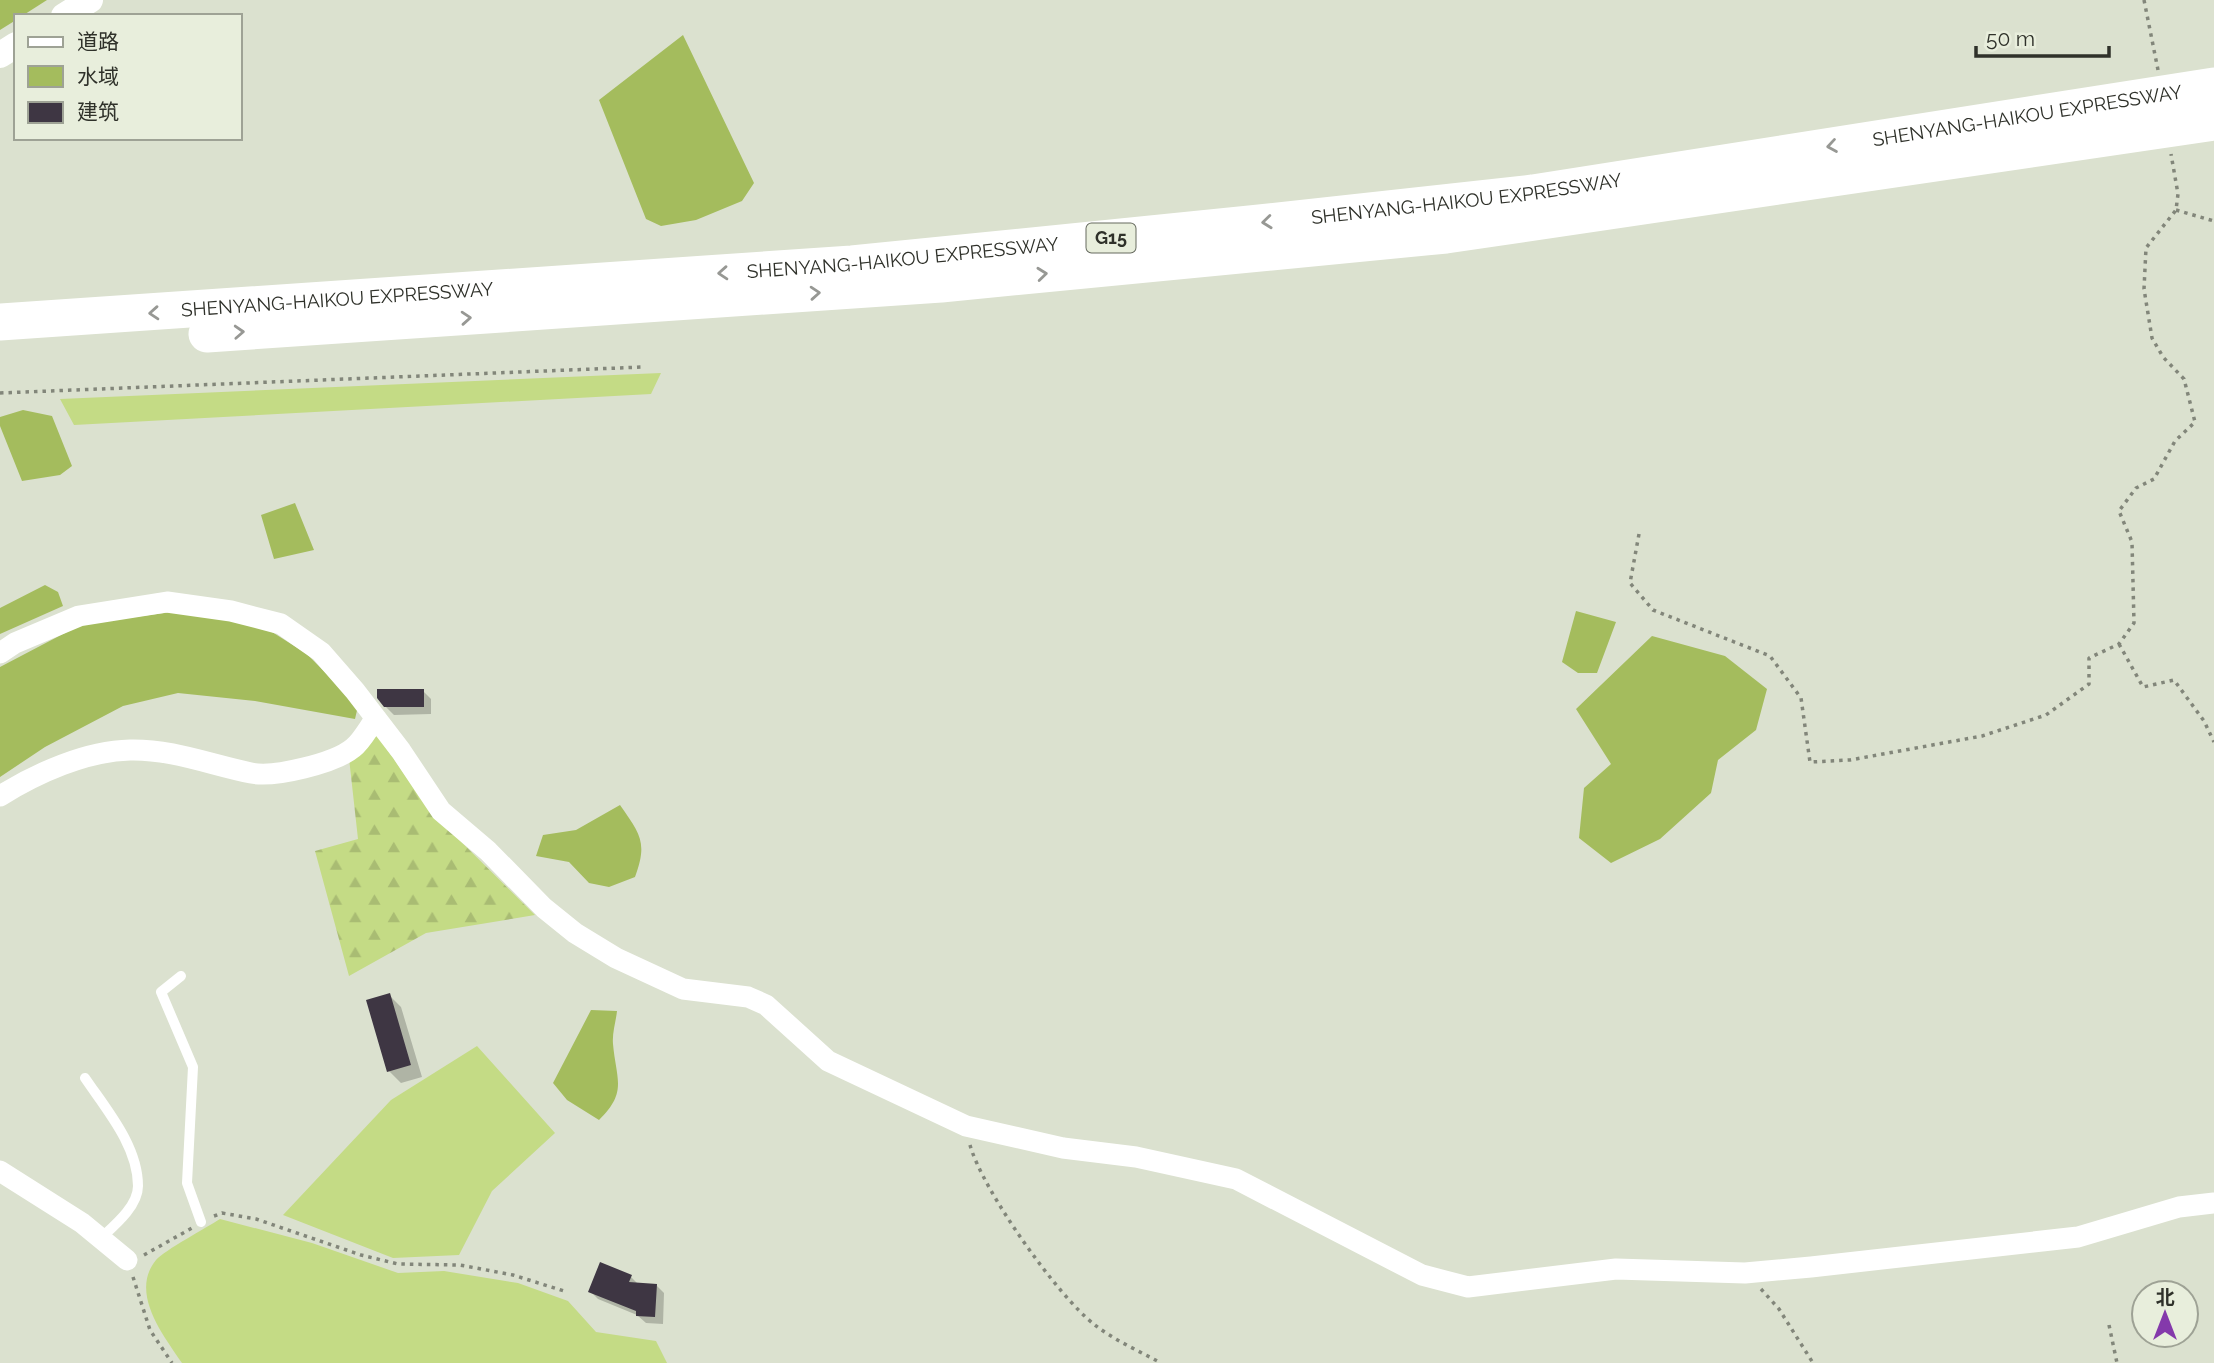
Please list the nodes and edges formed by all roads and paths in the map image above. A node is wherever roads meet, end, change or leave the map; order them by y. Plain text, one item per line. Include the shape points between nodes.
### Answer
1 (90, 0) edge
2 (2144, 0) edge
3 (67, 14) edge
4 (2156, 58) dead end
5 (2214, 86) edge
6 (2214, 122) edge
7 (2172, 157) dead end
8 (2176, 210) junction
9 (2214, 221) edge
10 (0, 322) edge
11 (0, 346) edge
12 (643, 367) dead end
13 (0, 393) edge
14 (1639, 534) dead end
15 (2119, 644) junction
16 (0, 653) edge
17 (376, 718) junction
18 (2214, 742) edge
19 (0, 796) edge
20 (181, 976) dead end
21 (85, 1078) dead end
22 (966, 1126) junction
23 (0, 1171) edge
24 (2214, 1203) edge
25 (201, 1222) junction
26 (101, 1238) junction
27 (127, 1260) junction
28 (1745, 1273) junction
29 (564, 1291) dead end
30 (2109, 1325) dead end
31 (172, 1363) edge
32 (1161, 1363) edge
33 (1812, 1363) edge
34 (2117, 1363) edge

1 - 3 street
2 - 4 path
5 -> 10 highway, SHENYANG-HAIKOU EXPRESSWAY / G15 via 1533,193 1263,222 852,264
11 -> 6 highway, SHENYANG-HAIKOU EXPRESSWAY / G15 via 942,284 1446,235
7 - 8 path
8 - 9 path
8 - 15 path via 2146,248 2144,289 2152,338 2184,379 2195,422 2175,441 2154,479 2136,488 2119,511 2132,542 2134,623
12 - 13 path
14 - 15 path via 1630,583 1653,610 1770,656 1801,698 1810,762 1850,760 1982,736 2046,716 2088,684 2088,658
15 - 18 path via 2143,687 2174,680 2204,720
16 - 17 street via 79,615 167,602 231,611 281,624 321,652
17 - 19 street via 353,748 309,768 254,774 199,758 132,750 110,752 33,776
17 - 22 street via 441,811 575,933 615,958 683,989 766,1005 828,1061
20 - 25 lane via 161,992 193,1067 187,1183
21 - 26 lane via 128,1146 138,1187 125,1216
22 - 28 street via 1236,1179 1422,1275 1468,1287 1616,1269
22 - 32 path via 976,1168 1041,1266 1094,1325
23 - 26 street
24 - 28 street via 2179,1207 2078,1237
25 - 27 path via 150,1254
25 - 29 path via 222,1213 256,1219 398,1264 460,1265
26 - 27 street
27 - 31 path via 150,1330
28 - 33 path via 1779,1309
30 - 34 path

